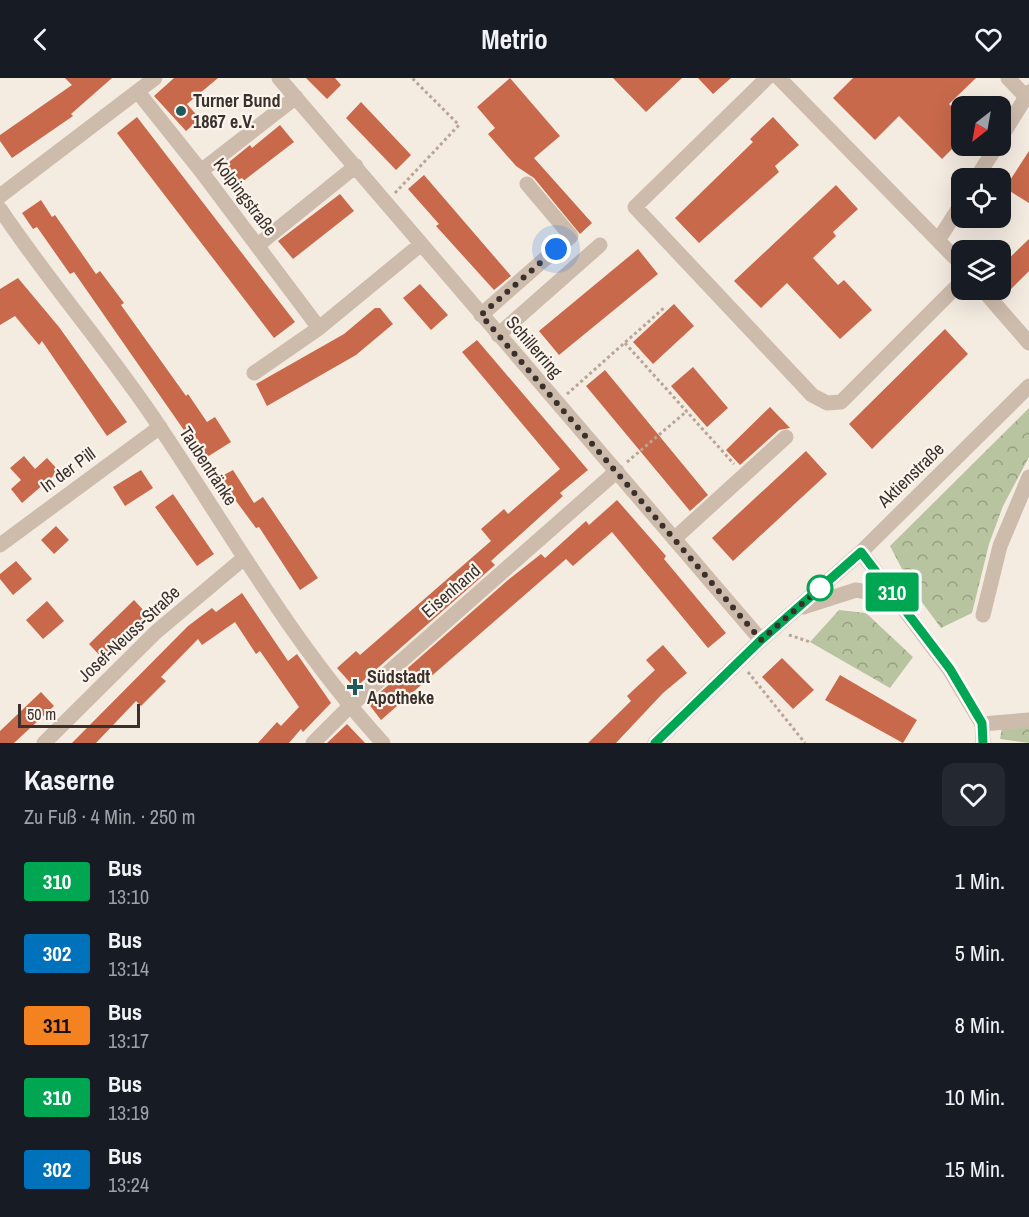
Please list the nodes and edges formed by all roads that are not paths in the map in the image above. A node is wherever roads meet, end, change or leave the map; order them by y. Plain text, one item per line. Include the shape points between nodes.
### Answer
1 (155, 78) edge
2 (279, 78) edge
3 (767, 78) edge
4 (779, 78) edge
5 (1008, 78) edge
6 (138, 92) junction
7 (1028, 95) edge
8 (296, 97) junction
9 (1011, 122) edge
10 (356, 166) junction
11 (201, 171) junction
12 (527, 184) dead end
13 (0, 196) edge
14 (0, 209) edge
15 (951, 220) edge
16 (939, 239) junction
17 (258, 245) junction
18 (420, 245) junction
19 (600, 245) dead end
20 (951, 253) edge
21 (951, 292) edge
22 (992, 300) edge
23 (481, 315) junction
24 (319, 328) junction
25 (498, 335) junction
26 (1029, 343) edge
27 (254, 374) dead end
28 (1029, 386) edge
29 (160, 427) junction
30 (786, 437) dead end
31 (617, 471) junction
32 (1029, 477) edge
33 (674, 539) junction
34 (0, 545) edge
35 (861, 552) junction
36 (244, 558) junction
37 (895, 597) junction
38 (797, 609) junction
39 (983, 615) dead end
40 (761, 640) junction
41 (349, 707) junction
42 (1029, 720) edge
43 (982, 723) junction
44 (657, 742) edge
45 (44, 743) edge
46 (313, 743) edge
47 (383, 743) edge
48 (983, 743) edge

1 - 6 street
2 - 8 street, Schillerring
3 - 21 street via 635,207 812,395 827,403 840,402
4 - 16 street
5 - 7 street
6 - 11 street, Kolpingstraße
6 - 13 street
7 - 9 street
8 - 10 street, Schillerring
8 - 11 street
10 - 17 street
10 - 18 street, Schillerring
11 - 17 street, Kolpingstraße
12 - 23 street via 571,236
14 - 29 street, Taubentränke
15 - 16 street
16 - 20 street
17 - 24 street, Kolpingstraße
18 - 23 street, Schillerring
18 - 24 street
19 - 25 street
22 - 26 street
23 - 25 street, Schillerring
24 - 27 street
25 - 31 street, Schillerring
28 - 35 street, Aktienstraße
29 - 34 street, In der Pill
29 - 36 street, Taubentränke
30 - 33 street
31 - 33 street, Schillerring
31 - 41 street, Eisenhand
32 - 39 street via 1000,546
33 - 40 street, Schillerring
35 - 37 street
35 - 38 street, Aktienstraße
36 - 41 street, Taubentränke
36 - 45 street, Josef-Neuss-Straße via 156,632
37 - 38 street via 856,590
37 - 43 street via 950,669
38 - 40 street, Aktienstraße
40 - 44 street, Aktienstraße
41 - 46 street, Eisenhand
41 - 47 street, Taubentränke
42 - 43 street
43 - 48 street

